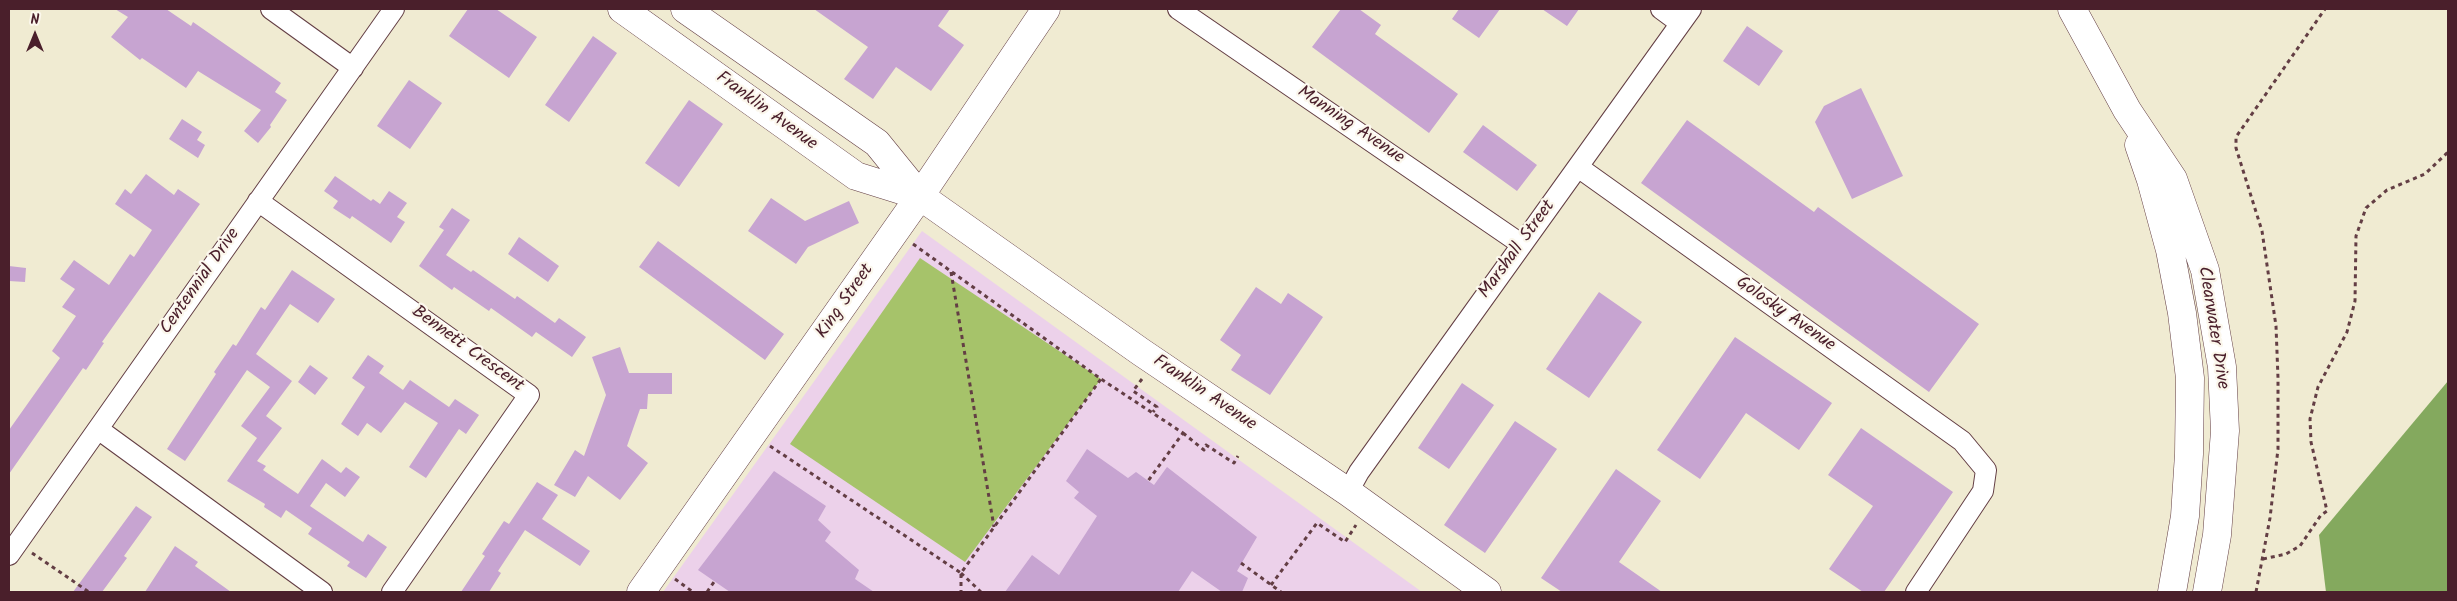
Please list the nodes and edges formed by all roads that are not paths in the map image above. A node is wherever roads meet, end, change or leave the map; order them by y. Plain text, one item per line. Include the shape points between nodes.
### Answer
1 (270, 9) edge
2 (394, 9) edge
3 (622, 9) edge
4 (685, 9) edge
5 (1046, 9) edge
6 (1178, 9) edge
7 (1661, 9) edge
8 (2072, 9) edge
9 (1686, 16) edge
10 (352, 68) junction
11 (2127, 110) junction
12 (1578, 167) junction
13 (920, 196) junction
14 (258, 201) junction
15 (1521, 244) junction
16 (98, 429) junction
17 (1359, 500) junction
18 (13, 549) edge
19 (322, 592) edge
20 (392, 592) edge
21 (641, 592) edge
22 (1487, 592) edge
23 (1916, 592) edge
24 (2172, 592) edge
25 (2207, 592) edge

1 - 10 street
2 - 10 street, Centennial Drive
3 - 13 main road, Franklin Avenue via 856,176
4 - 13 main road, Franklin Avenue via 877,143
5 - 13 main road, King Street
6 - 15 street, Manning Avenue
7 - 9 street
8 - 11 main road, Clearwater Drive
9 - 12 street, Marshall Street
10 - 14 street, Centennial Drive
11 - 24 main road, Clearwater Drive via 2170,250 2190,378 2185,516
11 - 25 main road, Clearwater Drive via 2173,179 2190,223 2205,270 2222,367 2225,431 2222,488
12 - 15 street, Marshall Street
12 - 23 street, Golosky Avenue via 1962,441 1986,470 1983,491
13 - 17 main road, Franklin Avenue
13 - 21 main road, King Street
14 - 16 street, Centennial Drive
14 - 20 street, Bennett Crescent via 529,395
15 - 17 street, Marshall Street via 1359,472
16 - 18 street, Centennial Drive
16 - 19 street
17 - 22 main road, Franklin Avenue

